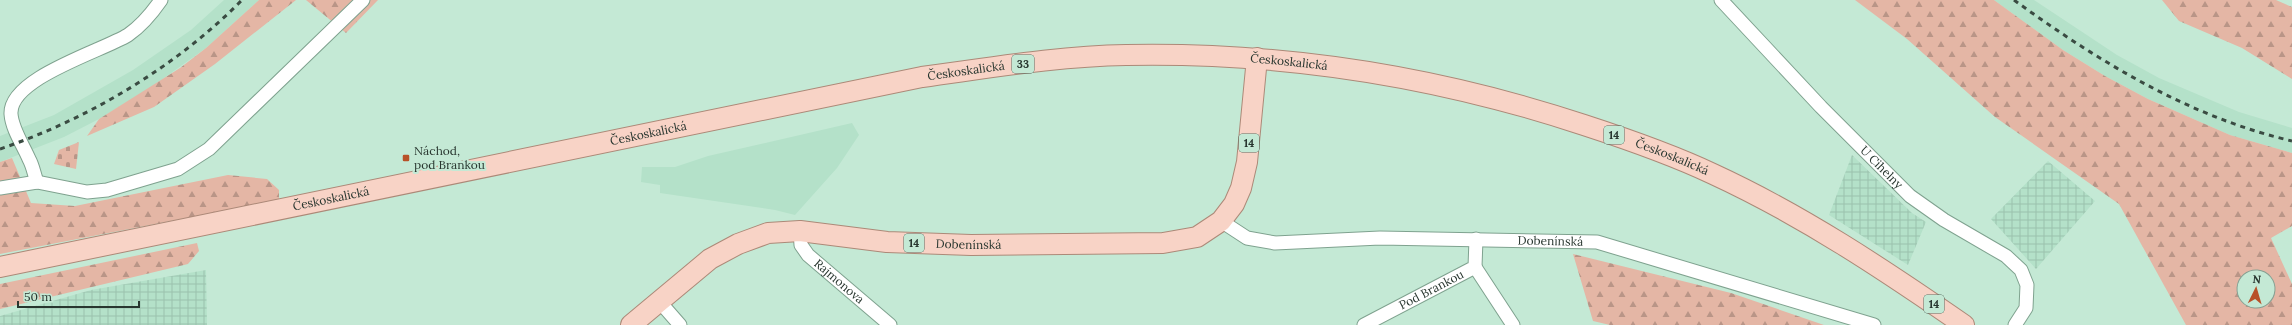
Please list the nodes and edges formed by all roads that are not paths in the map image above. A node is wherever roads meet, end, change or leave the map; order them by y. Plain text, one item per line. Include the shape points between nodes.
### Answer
1 (161, 0) edge
2 (363, 0) edge
3 (1720, 0) edge
4 (1257, 58) junction
5 (37, 182) junction
6 (0, 188) edge
7 (1221, 221) junction
8 (800, 231) junction
9 (1476, 239) junction
10 (0, 267) edge
11 (1475, 267) junction
12 (659, 301) junction
13 (1367, 324) edge
14 (631, 325) edge
15 (680, 325) edge
16 (890, 325) edge
17 (1513, 325) edge
18 (1874, 325) edge
19 (1964, 325) edge
20 (2015, 325) edge

1 - 5 street via 150,16 128,34 52,71 28,86 14,101 11,108 12,121
2 - 5 street via 209,149 178,169 107,190 87,192
3 - 20 street, U Cihelny via 1910,196 1944,220 2006,256 2021,270 2027,285 2026,308
4 - 7 main road, Dobenínská / 14 via 1245,176 1238,197
4 - 10 main road, Českoskalická / 33 via 1124,54 922,77
4 - 19 main road, Českoskalická / 14 via 1438,84 1527,107 1639,143 1712,173 1826,233
5 - 6 street
7 - 8 main road, Dobenínská / 14 via 1197,237 1163,243 933,244 888,242
7 - 9 street, Dobenínská via 1247,238 1275,243 1380,238
8 - 12 main road, Dobenínská / 14 via 768,233 738,244 710,259
8 - 16 street, Rajmonova via 801,245 808,255
9 - 11 street, Pod Brankou
9 - 18 street, Dobenínská via 1597,242
11 - 13 street, Pod Brankou
11 - 17 street
12 - 14 main road, Dobenínská / 14
12 - 15 street

